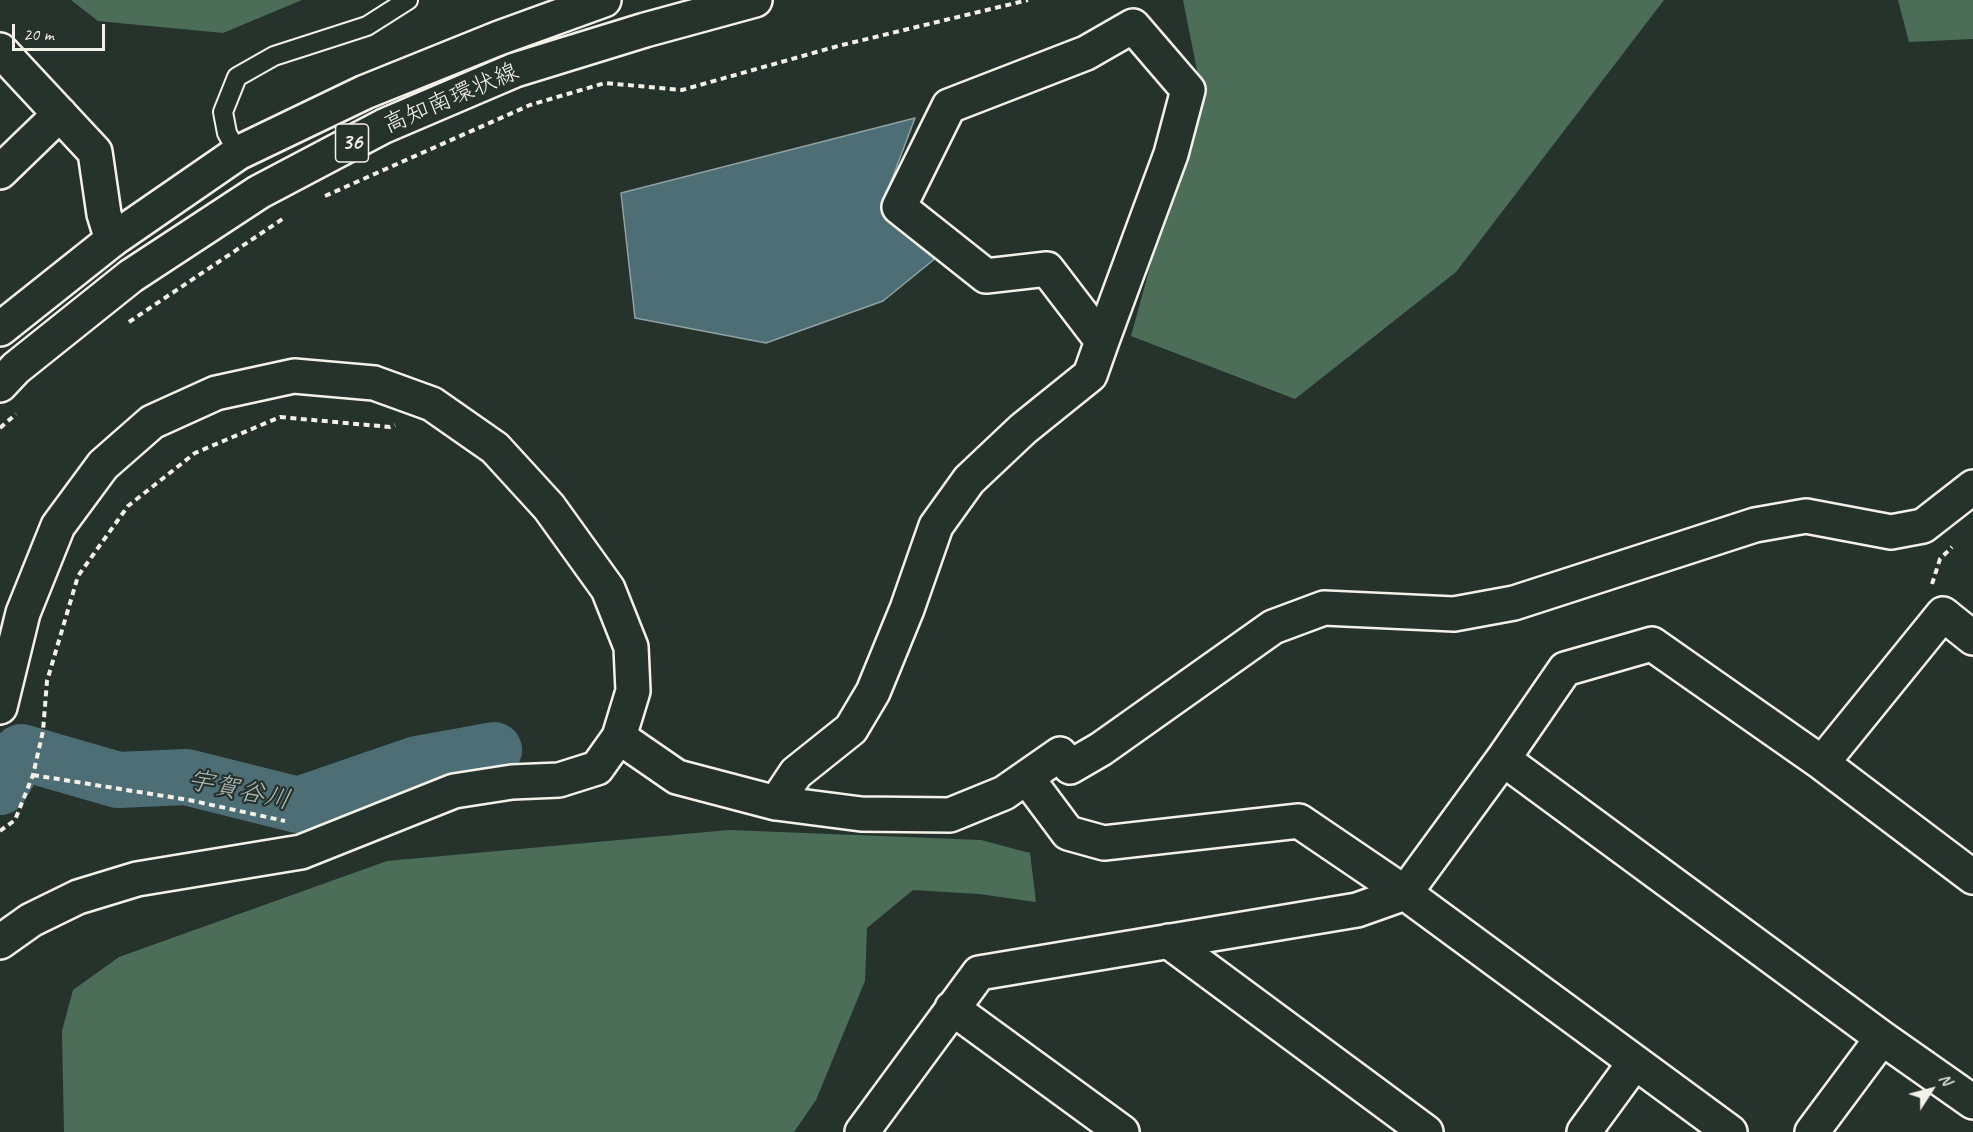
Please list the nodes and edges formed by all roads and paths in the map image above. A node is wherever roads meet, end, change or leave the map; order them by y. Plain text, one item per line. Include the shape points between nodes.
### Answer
1 (408, 0) edge
2 (604, 0) edge
3 (755, 0) edge
4 (1028, 0) edge
5 (0, 50) edge
6 (60, 114) junction
7 (238, 153) junction
8 (0, 172) edge
9 (320, 199) dead end
10 (289, 215) dead end
11 (112, 240) junction
12 (124, 326) dead end
13 (0, 329) edge
14 (1102, 341) junction
15 (0, 385) edge
16 (432, 404) junction
17 (17, 413) dead end
18 (0, 428) edge
19 (1973, 487) edge
20 (1957, 543) dead end
21 (1943, 614) junction
22 (1973, 638) edge
23 (0, 708) edge
24 (620, 737) junction
25 (1503, 759) junction
26 (1822, 764) junction
27 (33, 775) junction
28 (1027, 778) junction
29 (776, 803) junction
30 (286, 821) dead end
31 (0, 831) edge
32 (1973, 877) edge
33 (1405, 893) junction
34 (1168, 941) junction
35 (0, 942) edge
36 (952, 1008) junction
37 (1882, 1038) junction
38 (1635, 1062) junction
39 (1973, 1102) edge
40 (862, 1132) edge
41 (1122, 1132) edge
42 (1426, 1132) edge
43 (1584, 1132) edge
44 (1730, 1132) edge
45 (1812, 1132) edge

1 - 7 lane via 367,26 274,56 237,77 223,112 227,133
2 - 7 street, 高知南環状線 / 36 via 364,93
3 - 15 street, 高知南環状線 / 36 via 515,70 384,126 259,192 131,276
4 - 9 path via 838,46 682,90 605,83 530,105
5 - 6 street
6 - 8 street
6 - 11 street via 95,152
7 - 11 street, 高知南環状線 / 36
10 - 12 path
11 - 13 street, 高知南環状線 / 36
14 - 14 street via 1171,154 1188,90 1133,26 1086,53 949,106 899,207 986,276 1047,268
14 - 29 street via 1090,375 1023,429 969,480 936,526 873,692 851,729 796,773
16 - 23 street via 374,383 294,376 216,393 152,422 103,465 58,526 23,613
16 - 24 street via 495,448 549,507 608,589 631,647 633,691
16 - 27 path via 390,427 280,417 195,453 128,506 78,576 47,681
17 - 18 path
19 - 28 street via 1923,526 1891,532 1806,516 1755,525 1494,607 1454,614 1324,608 1273,627 1070,767 1060,754
20 - 21 path via 1940,559 1930,590
21 - 22 street
21 - 26 street
24 - 29 street via 677,777
24 - 35 street via 597,768 559,780 454,791 301,852 127,882 78,897 31,920
25 - 26 street via 1565,669 1652,644
25 - 33 street
25 - 37 street
26 - 32 street
27 - 30 path via 189,800
27 - 31 path via 15,820
28 - 29 street via 1004,793 950,815 861,814
28 - 33 street via 1068,833 1104,843 1299,821
33 - 34 street via 1357,910
33 - 38 street
34 - 36 street via 979,973
34 - 42 street
36 - 40 street
36 - 41 street
37 - 39 street
37 - 45 street
38 - 43 street
38 - 44 street

